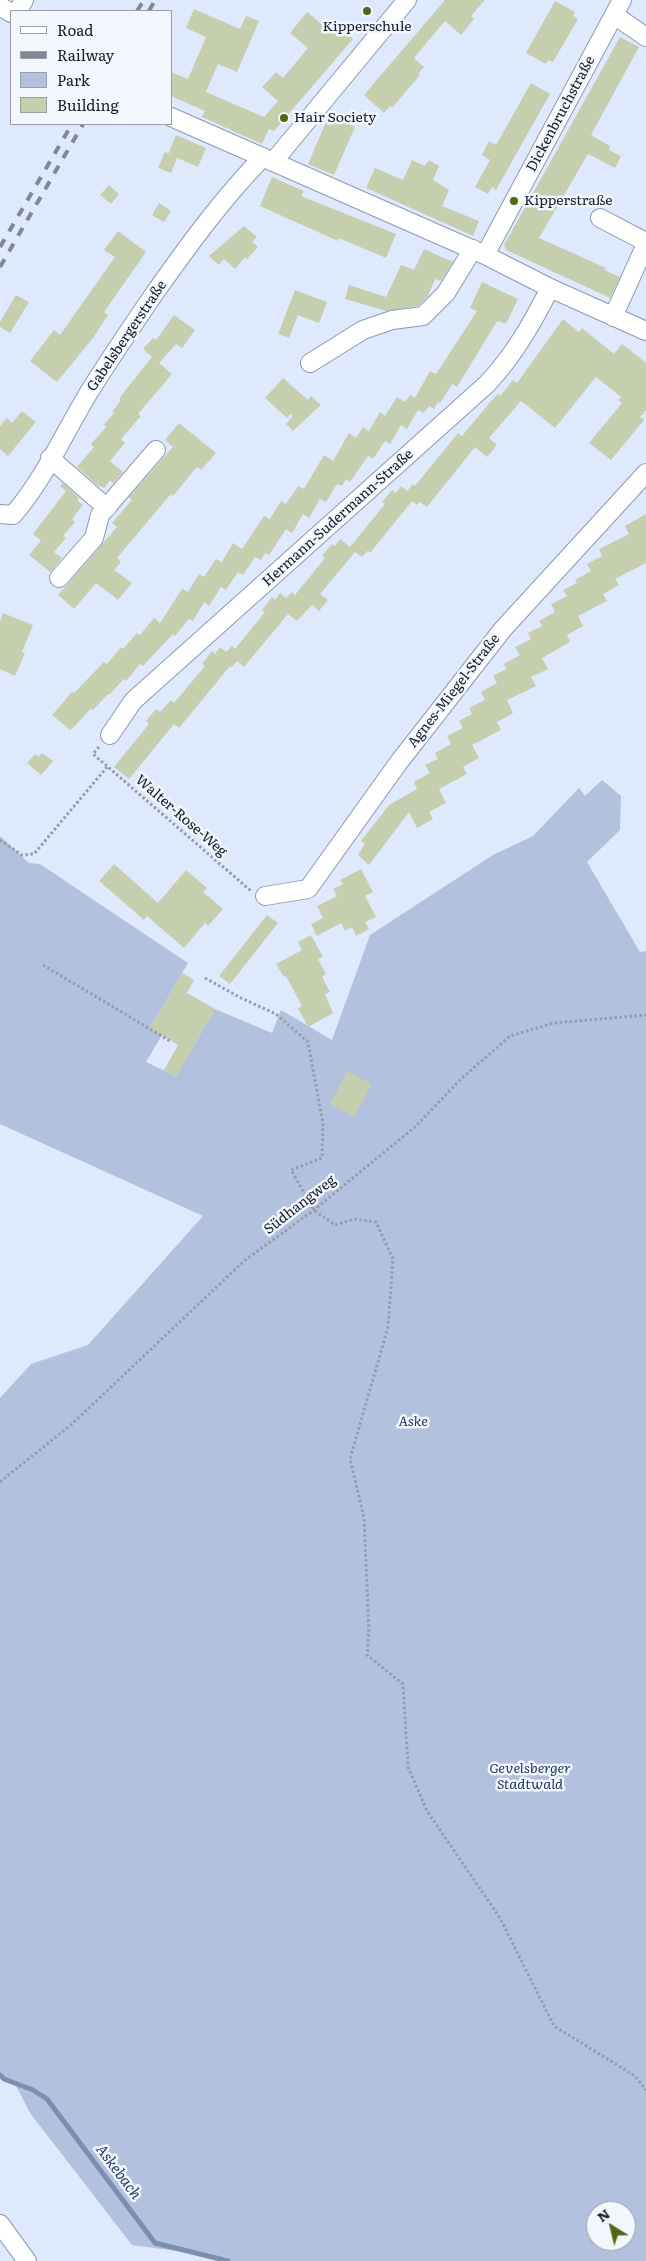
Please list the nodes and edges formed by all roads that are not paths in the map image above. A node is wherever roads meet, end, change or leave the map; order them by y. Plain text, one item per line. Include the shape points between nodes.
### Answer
1 (407, 0) edge
2 (618, 8) edge
3 (646, 37) edge
4 (172, 117) edge
5 (268, 159) junction
6 (600, 218) dead end
7 (479, 252) junction
8 (550, 288) junction
9 (613, 317) junction
10 (646, 331) edge
11 (310, 362) dead end
12 (156, 450) dead end
13 (50, 458) junction
14 (646, 473) edge
15 (107, 508) junction
16 (0, 514) edge
17 (59, 578) dead end
18 (110, 735) dead end
19 (259, 894) road end
20 (0, 2224) edge
21 (27, 2261) edge

1 - 5 street, Gabelsbergerstraße
2 - 3 street
2 - 7 street, Dickenbruchstraße
4 - 5 street
5 - 7 street
5 - 13 street, Gabelsbergerstraße via 242,178 190,244 91,388
6 - 9 street via 646,244
7 - 8 street
7 - 11 street, Dickenbruchstraße via 423,316 392,320 363,330
8 - 9 street
8 - 18 street, Hermann-Sudermann-Straße via 509,360 487,384 133,701
9 - 10 street
12 - 15 street
13 - 15 street
13 - 16 street, Gabelsbergerstraße via 32,494 13,515
14 - 19 street, Agnes-Miegel-Straße via 503,629 399,762 308,889
15 - 17 street via 100,515 94,538
20 - 21 street

